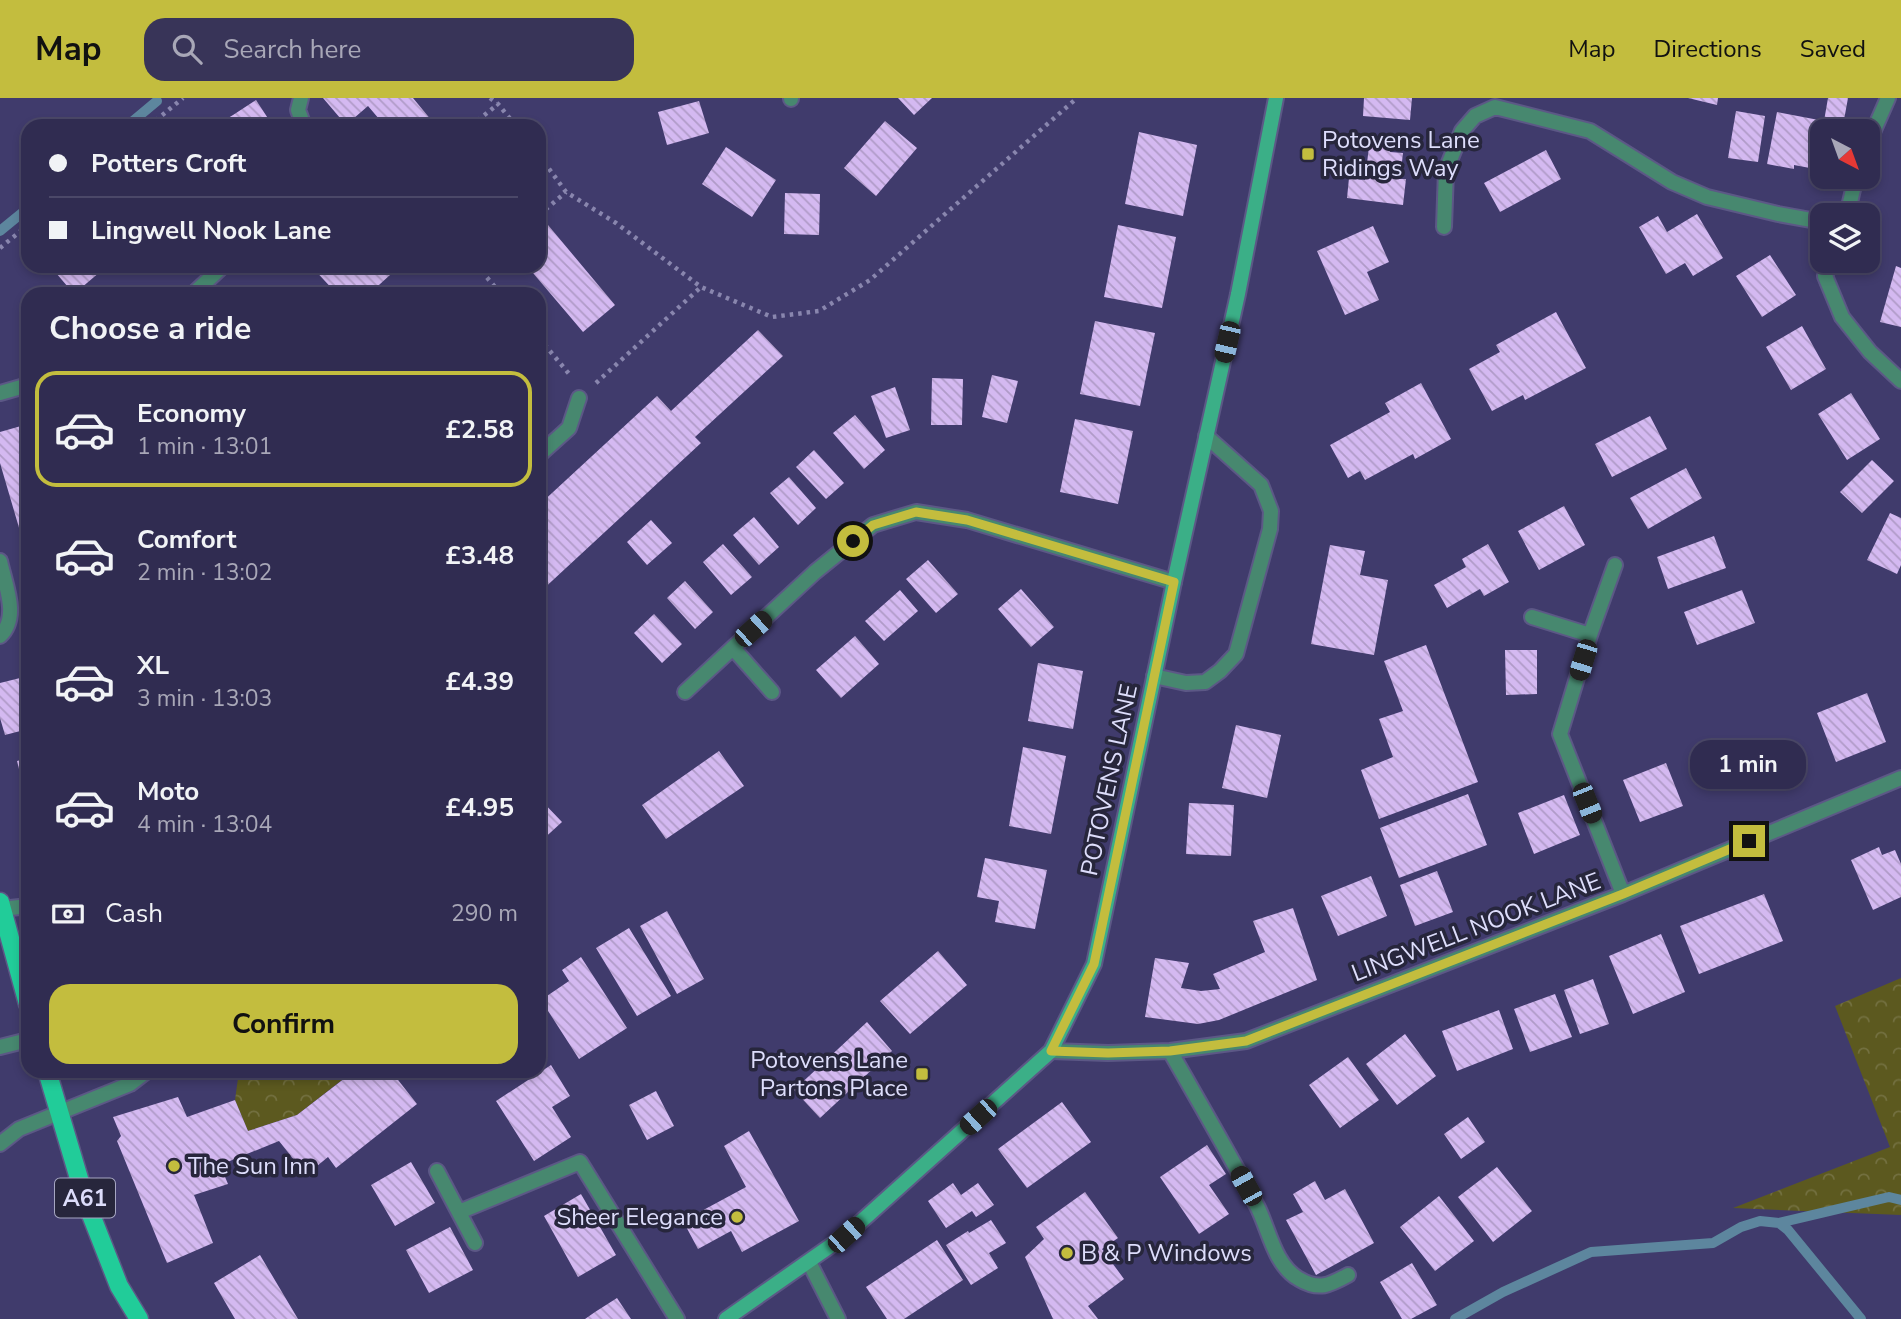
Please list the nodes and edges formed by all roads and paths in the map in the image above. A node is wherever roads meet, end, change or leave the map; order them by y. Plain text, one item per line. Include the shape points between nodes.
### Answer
1 (183, 98) edge
2 (301, 98) edge
3 (490, 98) edge
4 (1077, 98) edge
5 (1276, 98) edge
6 (1888, 98) edge
7 (1493, 102) edge
8 (498, 104) junction
9 (158, 119) edge
10 (301, 119) edge
11 (480, 119) edge
12 (510, 119) edge
13 (1879, 119) edge
14 (546, 165) edge
15 (566, 192) junction
16 (546, 209) edge
17 (1810, 220) edge
18 (1444, 228) dead end
19 (21, 231) edge
20 (0, 248) edge
21 (216, 273) edge
22 (483, 273) edge
23 (1826, 273) edge
24 (200, 287) edge
25 (495, 287) edge
26 (701, 287) junction
27 (546, 346) edge
28 (571, 376) dead end
29 (1901, 381) edge
30 (21, 387) edge
31 (0, 393) edge
32 (579, 398) joint
33 (1206, 436) junction
34 (546, 449) edge
35 (0, 561) edge
36 (1615, 565) dead end
37 (1174, 582) junction
38 (1532, 617) dead end
39 (1590, 635) junction
40 (0, 636) edge
41 (733, 648) junction
42 (1154, 676) junction
43 (685, 692) dead end
44 (772, 692) dead end
45 (1901, 778) edge
46 (1623, 894) junction
47 (1, 906) edge
48 (21, 906) edge
49 (21, 979) edge
50 (21, 1042) edge
51 (0, 1047) edge
52 (1051, 1051) junction
53 (1170, 1051) junction
54 (49, 1078) edge
55 (138, 1078) edge
56 (60, 1113) junction
57 (0, 1144) edge
58 (437, 1171) dead end
59 (459, 1212) junction
60 (475, 1243) dead end
61 (809, 1262) junction
62 (1348, 1275) dead end
63 (139, 1319) edge
64 (677, 1319) edge
65 (726, 1319) edge
66 (838, 1319) edge

1 - 9 path
2 - 10 street
3 - 8 path
4 - 26 path via 870,280 818,311 772,317
5 - 33 street, POTOVENS LANE
6 - 13 street
7 - 17 street via 1590,131 1707,197
7 - 18 street via 1462,131 1446,170
8 - 11 path
8 - 12 path
14 - 15 path
15 - 16 path
15 - 26 path
19 - 20 path
21 - 24 street
22 - 25 path
23 - 29 street via 1842,317
26 - 32 path
27 - 28 path
30 - 31 street
32 - 34 street via 569,428
33 - 37 street, POTOVENS LANE
33 - 42 street via 1261,485 1271,510 1270,529 1236,654 1205,682
35 - 40 street via 11,610 9,626
36 - 39 street
37 - 41 street via 967,520 916,512 873,525
37 - 42 street, POTOVENS LANE
38 - 39 street
39 - 46 street via 1560,734
41 - 43 street
41 - 44 street
42 - 52 street, POTOVENS LANE via 1094,964
45 - 46 street, LINGWELL NOOK LANE
46 - 53 street, LINGWELL NOOK LANE via 1246,1041
47 - 48 street
47 - 49 main road
50 - 51 street
52 - 53 street, LINGWELL NOOK LANE
52 - 61 street, POTOVENS LANE via 846,1235
53 - 62 street via 1259,1209 1280,1260 1296,1278 1315,1286 1330,1285
54 - 56 main road, A61
55 - 56 street
56 - 57 street via 19,1129
56 - 63 main road, A61 via 86,1202 119,1286
58 - 59 street
59 - 60 street
59 - 64 street via 580,1162
61 - 65 street, POTOVENS LANE
61 - 66 street

